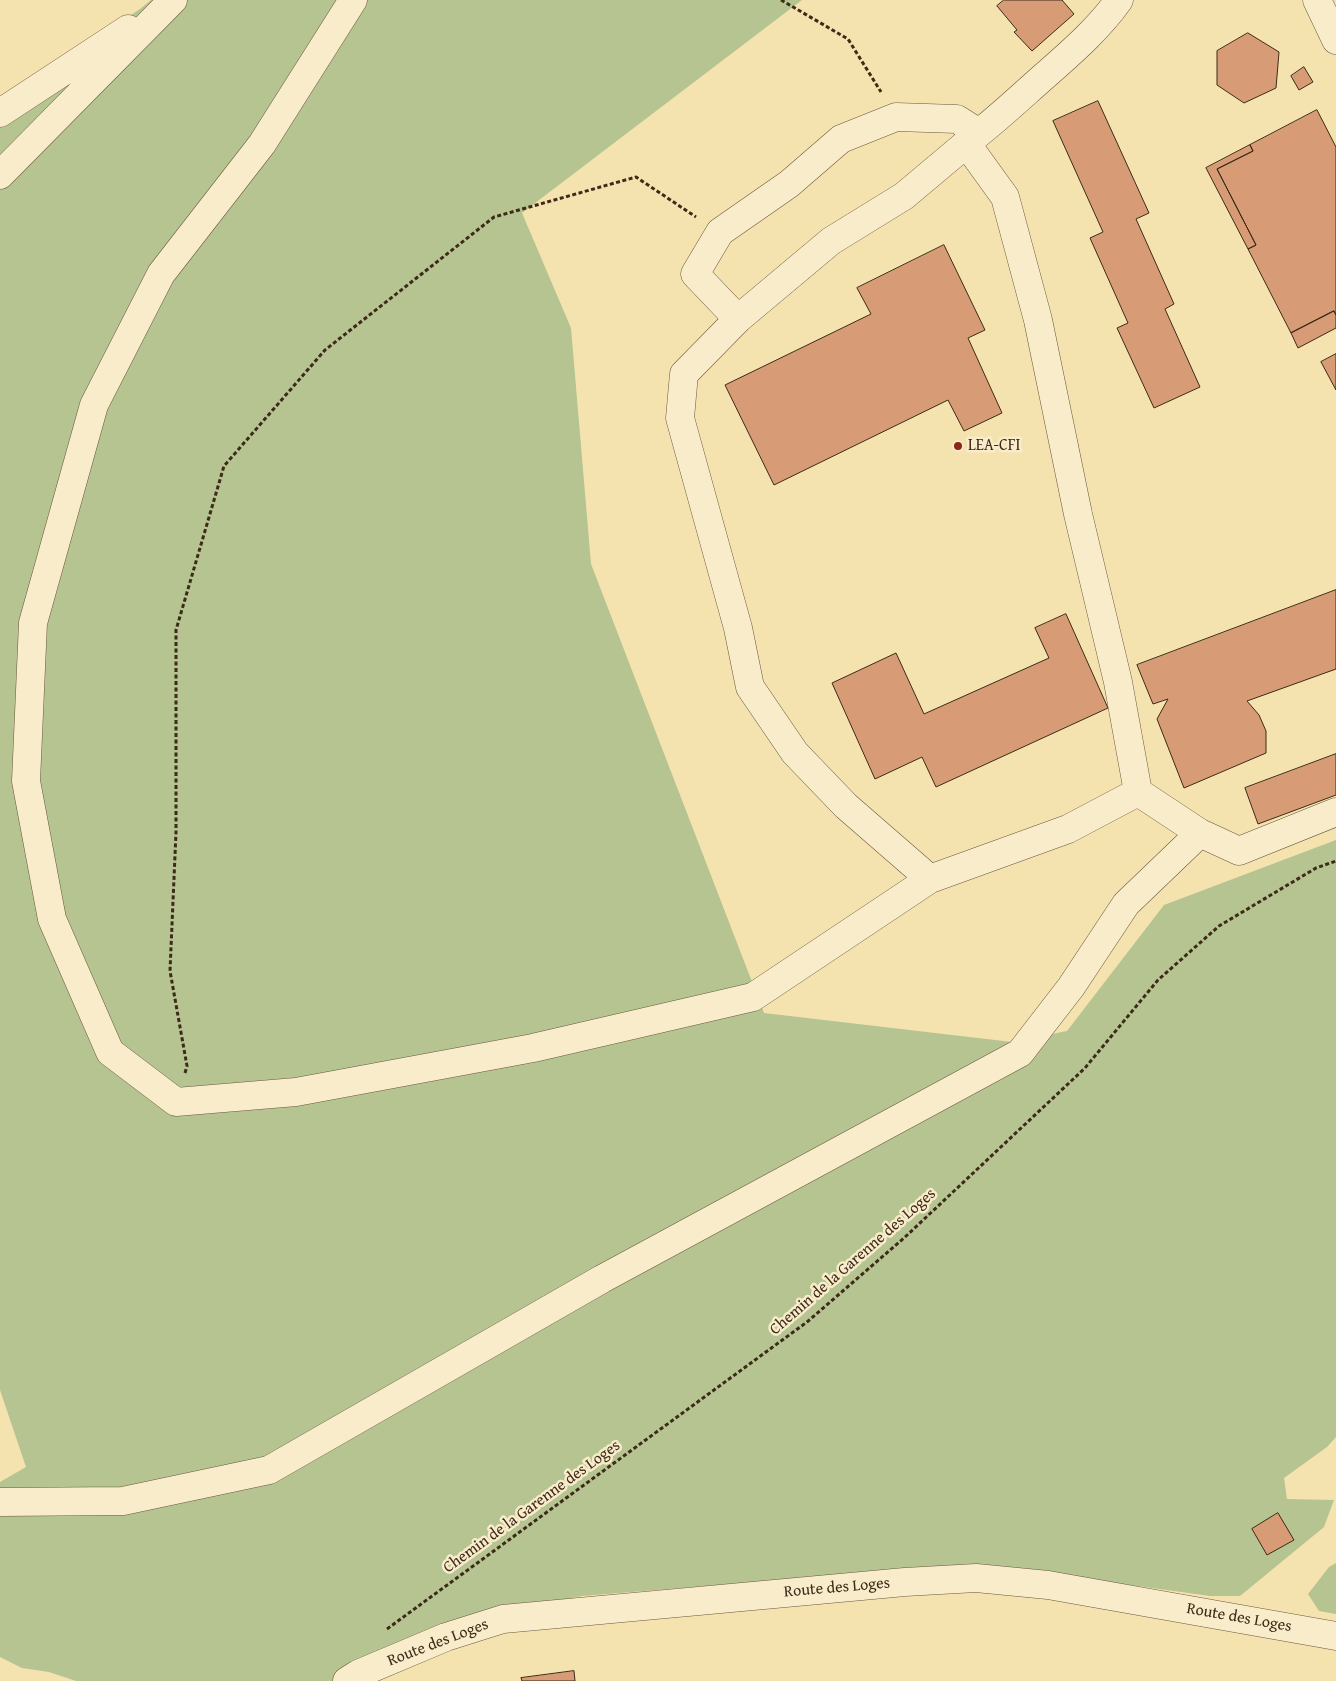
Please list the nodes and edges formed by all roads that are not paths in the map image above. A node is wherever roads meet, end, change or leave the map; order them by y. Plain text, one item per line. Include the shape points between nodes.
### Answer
1 (173, 0) edge
2 (353, 0) edge
3 (1119, 0) edge
4 (1317, 0) edge
5 (1336, 40) edge
6 (0, 114) edge
7 (972, 138) junction
8 (0, 175) edge
9 (738, 319) junction
10 (1138, 792) junction
11 (1336, 812) edge
12 (1200, 833) junction
13 (930, 879) junction
14 (0, 1502) edge
15 (1336, 1636) edge
16 (347, 1681) edge

1 - 6 street
1 - 8 street
2 - 13 street via 262,144 156,282 94,405 33,623 26,780 52,919 110,1052 176,1102 296,1092 533,1048 753,998
3 - 7 street via 1080,44
4 - 5 street
7 - 9 street via 904,196 831,241
7 - 9 street via 957,119 896,117 841,139 789,184 720,232 695,274
7 - 10 street via 1005,197 1038,320 1078,514 1118,682
9 - 13 street via 684,374 680,418 738,628 750,687 795,753 846,806
10 - 12 street
10 - 13 street via 1068,829
11 - 12 street via 1239,852
12 - 14 street via 1126,904 1071,987 1020,1053 602,1279 269,1470 123,1501
15 - 16 street, Route des Loges via 1048,1585 976,1578 503,1619 446,1636

